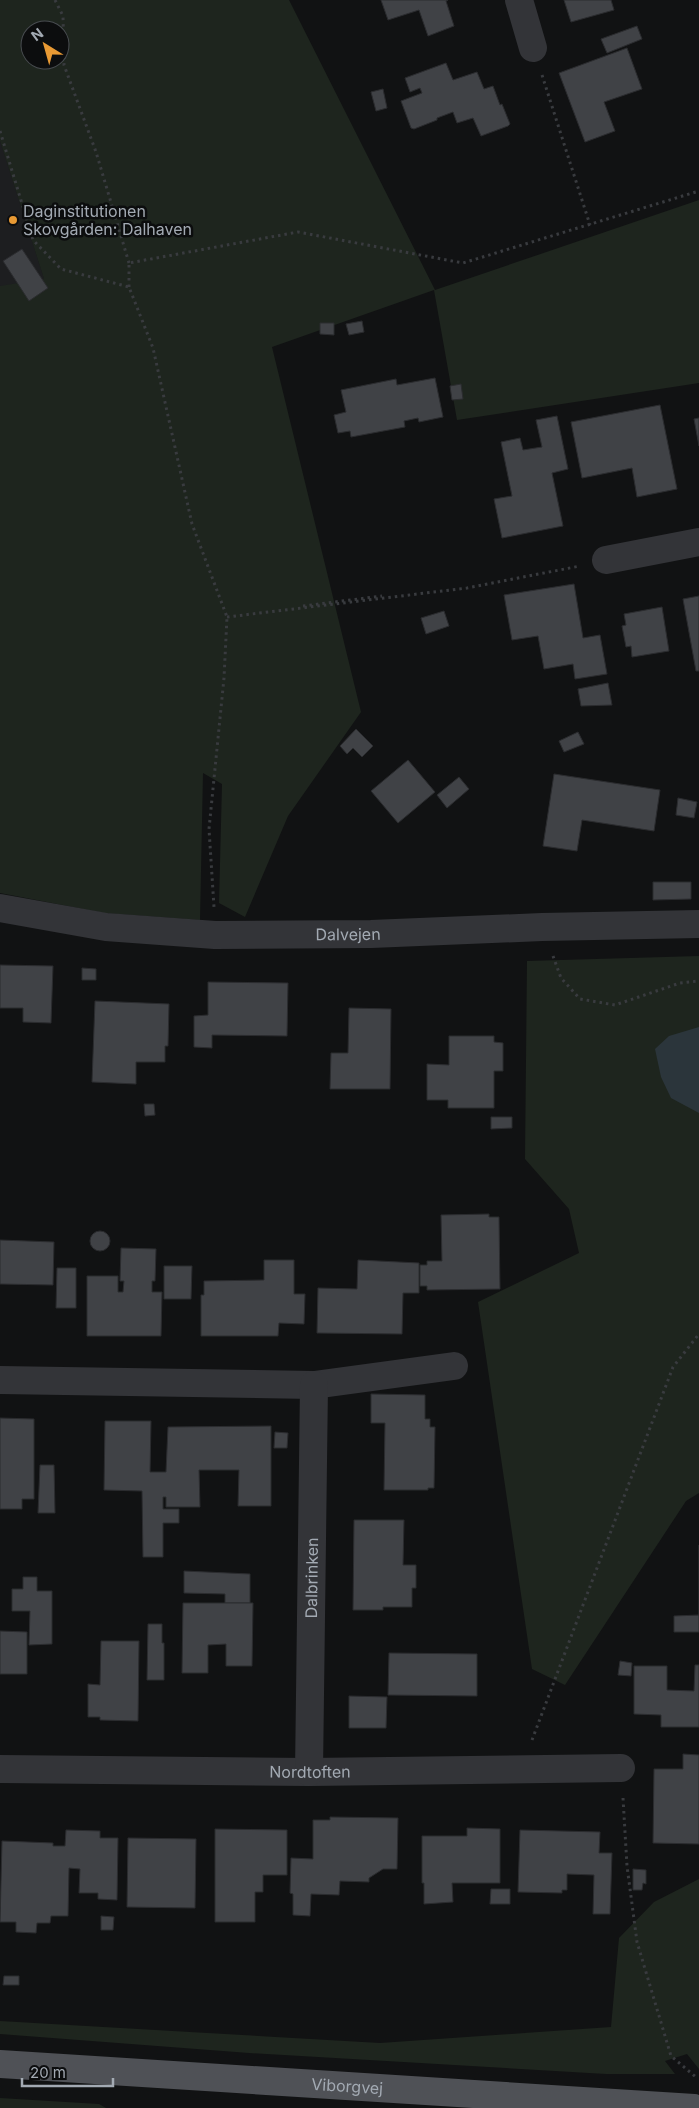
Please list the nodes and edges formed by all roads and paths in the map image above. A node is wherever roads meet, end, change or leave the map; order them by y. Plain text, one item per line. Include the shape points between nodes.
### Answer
1 (54, 0) edge
2 (519, 0) edge
3 (533, 48) joint
4 (0, 131) edge
5 (699, 191) edge
6 (590, 225) junction
7 (129, 263) junction
8 (129, 287) junction
9 (699, 542) edge
10 (606, 560) joint
11 (227, 618) junction
12 (0, 908) edge
13 (699, 924) edge
14 (542, 927) junction
15 (216, 935) junction
16 (699, 980) edge
17 (699, 1334) edge
18 (454, 1366) dead end
19 (0, 1380) edge
20 (314, 1385) junction
21 (621, 1768) joint
22 (0, 1769) edge
23 (521, 1769) junction
24 (309, 1772) junction
25 (0, 2064) edge
26 (699, 2084) edge
27 (694, 2108) edge

1 - 7 path via 63,16 64,65 96,152
2 - 3 street
3 - 6 path
4 - 8 path via 34,240 61,269
5 - 6 path
6 - 7 path via 463,263 298,232
7 - 8 path
8 - 11 path via 153,348 192,524
9 - 10 street
10 - 11 path via 467,588 349,598
11 - 15 path via 209,829
12 - 15 street, Dalvejen via 106,928
13 - 14 street, Dalvejen
14 - 15 street, Dalvejen via 371,934
14 - 16 path via 561,978 580,999 615,1006 680,982
17 - 23 path via 673,1367
18 - 20 street
19 - 20 street
20 - 24 street, Dalbrinken
21 - 23 street, Nordtoften
21 - 26 path via 627,1866 637,1942 670,2056 696,2077
22 - 24 street, Nordtoften
23 - 24 street, Nordtoften
25 - 27 main road, Viborgvej

